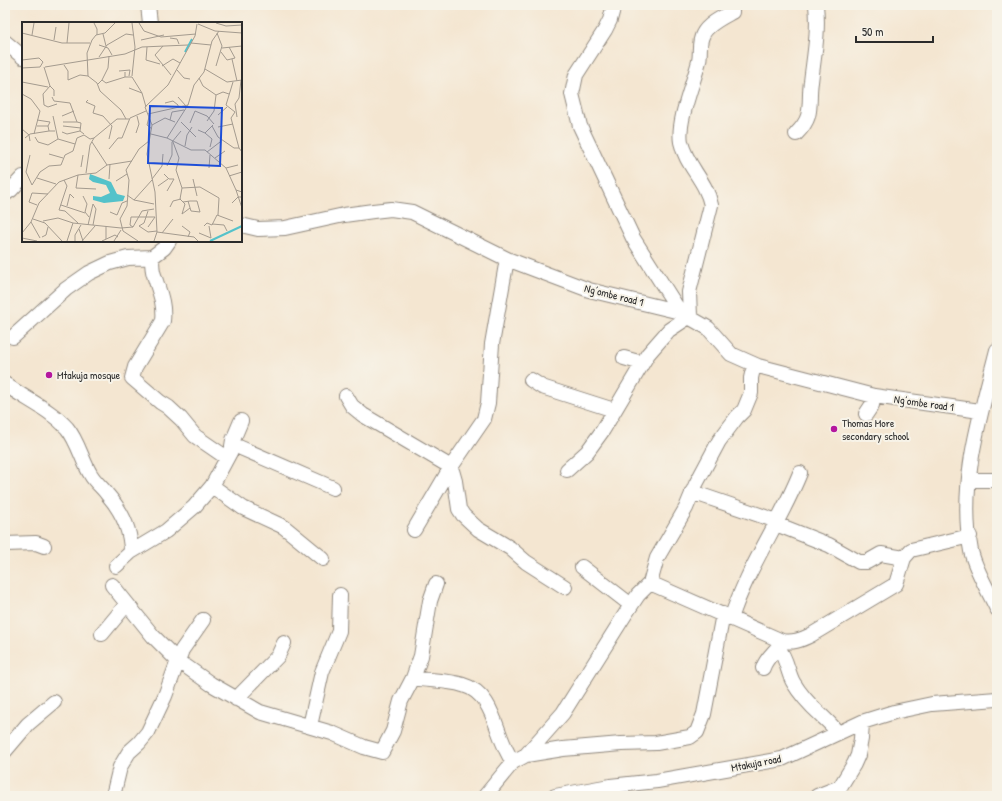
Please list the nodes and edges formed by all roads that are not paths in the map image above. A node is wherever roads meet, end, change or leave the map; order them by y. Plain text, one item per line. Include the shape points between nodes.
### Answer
1 (148, 5) edge
2 (614, 5) edge
3 (732, 5) edge
4 (816, 5) edge
5 (150, 22) edge
6 (5, 42) edge
7 (22, 56) edge
8 (796, 134) dead end
9 (22, 178) edge
10 (5, 194) edge
11 (242, 225) edge
12 (168, 242) edge
13 (152, 257) junction
14 (507, 259) junction
15 (685, 314) junction
16 (13, 337) dead end
17 (997, 350) edge
18 (624, 358) dead end
19 (642, 363) junction
20 (754, 365) junction
21 (531, 380) dead end
22 (5, 384) edge
23 (346, 396) dead end
24 (874, 396) junction
25 (614, 410) junction
26 (980, 411) junction
27 (866, 414) dead end
28 (241, 421) dead end
29 (230, 452) junction
30 (451, 467) junction
31 (567, 470) dead end
32 (800, 473) dead end
33 (970, 480) junction
34 (997, 480) edge
35 (212, 486) junction
36 (333, 488) dead end
37 (692, 492) junction
38 (777, 523) junction
39 (414, 530) dead end
40 (970, 536) junction
41 (5, 544) edge
42 (44, 546) dead end
43 (131, 552) junction
44 (323, 558) dead end
45 (904, 558) junction
46 (116, 566) dead end
47 (582, 567) dead end
48 (650, 583) junction
49 (436, 584) dead end
50 (112, 585) dead end
51 (565, 587) dead end
52 (340, 595) dead end
53 (126, 605) junction
54 (631, 605) junction
55 (997, 609) edge
56 (727, 616) junction
57 (203, 620) dead end
58 (102, 634) dead end
59 (284, 643) dead end
60 (780, 645) junction
61 (178, 660) junction
62 (763, 668) dead end
63 (413, 678) junction
64 (236, 699) junction
65 (997, 699) edge
66 (54, 702) dead end
67 (862, 722) junction
68 (310, 726) junction
69 (837, 733) junction
70 (5, 751) edge
71 (526, 755) junction
72 (513, 762) junction
73 (610, 791) edge
74 (113, 796) edge
75 (486, 796) edge
76 (555, 796) edge
77 (817, 796) edge

1 - 5 street
2 - 15 street via 608,25 576,75 572,94 580,126 633,238
3 - 15 street via 732,12 718,20 703,34 699,46 700,59 682,128 681,141 688,160 708,192 711,206
4 - 8 street via 817,39 808,116
6 - 7 street
9 - 10 street
11 - 14 street, Ng’ombe road 1 via 258,230 285,228 391,208 412,212
12 - 13 street
13 - 16 street via 128,258 89,273 66,289
13 - 29 street via 164,313 163,321 135,367 132,378 173,411 195,436
14 - 15 street, Ng’ombe road 1 via 589,290
14 - 30 street via 493,332 488,403 484,419
15 - 19 street
15 - 20 street, Ng’ombe road 1 via 708,328 731,354
17 - 26 street
18 - 19 street
19 - 25 street
20 - 24 street, Ng’ombe road 1
20 - 37 street via 751,393 744,410 720,441
21 - 25 street via 542,387
22 - 43 street via 43,407 67,429 91,476 108,494 124,519 131,539
23 - 30 street via 352,406 364,415
24 - 26 street, Ng’ombe road 1
24 - 27 street
25 - 31 street via 587,452
26 - 33 street via 974,435
28 - 29 street
29 - 35 street
29 - 36 street via 237,446
30 - 39 street
30 - 51 street via 459,509 463,515 478,529
32 - 38 street
33 - 34 street
33 - 40 street
35 - 43 street via 194,507 170,528
35 - 44 street via 243,508 284,527
37 - 38 street
37 - 48 street via 686,508 657,558
38 - 45 street via 829,545 859,562 867,562 881,554
38 - 56 street
40 - 45 street via 911,550
40 - 55 street via 972,552
41 - 42 street via 36,543
43 - 46 street
45 - 60 street via 896,584 800,641
47 - 54 street
48 - 54 street
48 - 56 street
49 - 63 street via 430,601 421,656
50 - 53 street
52 - 68 street via 339,631 322,672
53 - 58 street
53 - 61 street
54 - 71 street via 563,713
56 - 60 street
56 - 71 street via 698,732 690,737 656,743 563,749
57 - 61 street via 190,635
59 - 64 street via 278,656
60 - 62 street via 765,660
60 - 69 street via 798,689
61 - 64 street
61 - 74 street via 148,732 129,752 120,767
63 - 68 street via 401,701 394,731 382,752
63 - 72 street via 463,685 481,694 490,709 505,752
64 - 68 street via 260,712
65 - 67 street, Mtakuja road via 932,704
66 - 70 street via 28,724
67 - 69 street, Mtakuja road
67 - 77 street via 862,739 854,764 840,787
69 - 73 street, Mtakuja road via 782,759
71 - 72 street
72 - 75 street
73 - 76 street, Mtakuja road

